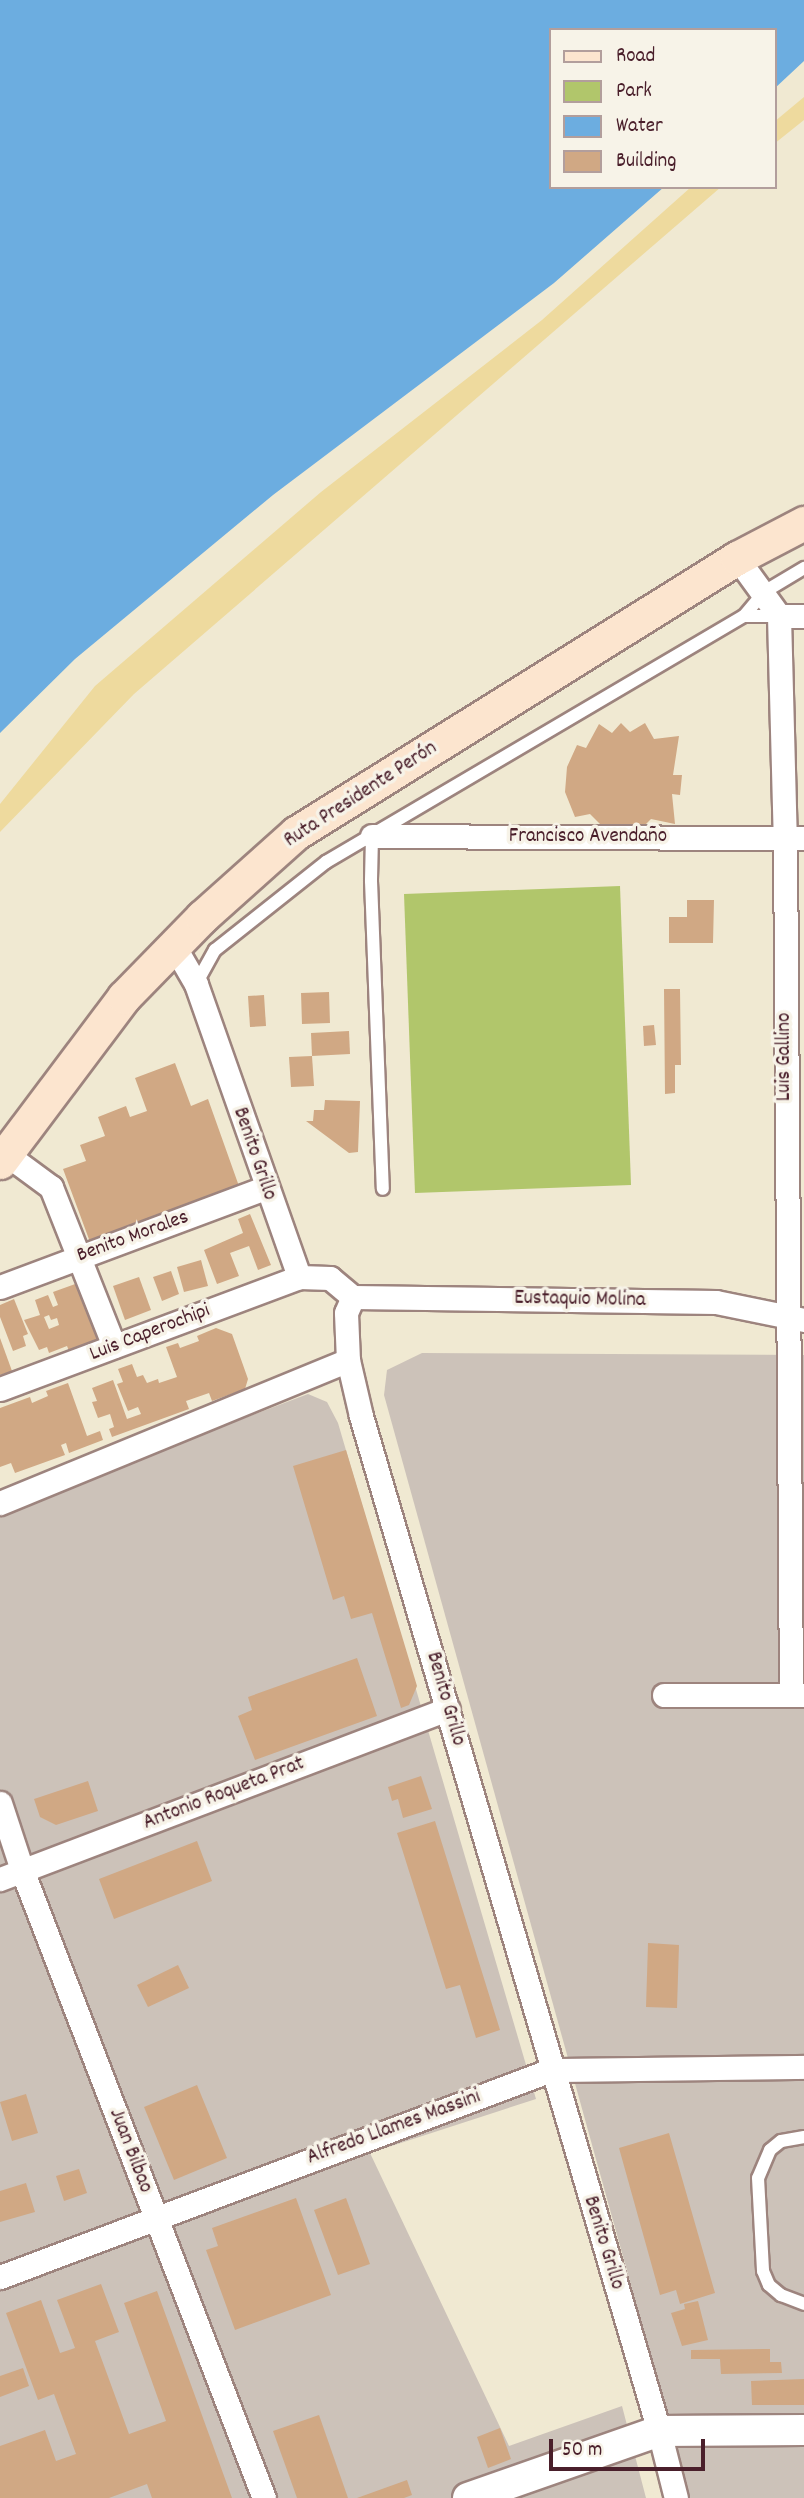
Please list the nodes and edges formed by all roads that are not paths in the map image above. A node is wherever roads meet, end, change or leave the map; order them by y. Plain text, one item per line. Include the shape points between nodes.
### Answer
1 (804, 523) edge
2 (737, 558) junction
3 (804, 568) edge
4 (764, 592) junction
5 (744, 616) junction
6 (779, 617) junction
7 (804, 617) edge
8 (372, 836) junction
9 (794, 838) edge
10 (174, 946) junction
11 (794, 957) edge
12 (195, 984) junction
13 (3, 1158) edge
14 (265, 1188) junction
15 (383, 1189) dead end
16 (80, 1257) junction
17 (299, 1277) junction
18 (0, 1287) edge
19 (353, 1297) junction
20 (795, 1318) edge
21 (114, 1346) junction
22 (348, 1360) junction
23 (0, 1389) edge
24 (0, 1503) edge
25 (664, 1695) dead end
26 (798, 1695) edge
27 (448, 1709) junction
28 (0, 1803) edge
29 (22, 1870) junction
30 (0, 1879) edge
31 (804, 2067) edge
32 (551, 2070) junction
33 (804, 2137) edge
34 (156, 2217) junction
35 (0, 2277) edge
36 (804, 2304) edge
37 (804, 2430) edge
38 (659, 2431) junction
39 (264, 2498) edge
40 (468, 2498) edge
41 (676, 2498) edge

1 - 2 main road, Ruta Presidente Perón
2 - 4 street, Luis Gallino
2 - 10 main road, Ruta Presidente Perón via 296,833
3 - 4 lane
4 - 5 lane
4 - 6 street, Luis Gallino
5 - 6 lane
5 - 8 lane
6 - 7 street
6 - 9 street, Luis Gallino
8 - 9 street, Francisco Avendaño
8 - 12 lane via 326,862 215,950
8 - 15 lane
9 - 11 street, Luis Gallino
10 - 12 street, Benito Grillo
10 - 13 main road, Ruta Presidente Perón via 124,997
11 - 20 street, Luis Gallino
12 - 14 street, Benito Grillo
13 - 16 street via 51,1187
14 - 16 street, Benito Morales
14 - 17 street, Benito Grillo
16 - 18 street, Benito Morales
16 - 21 street
17 - 19 street via 331,1278
17 - 21 street, Luis Caperochipi
19 - 20 street, Eustaquio Molina via 716,1302
19 - 22 street, Benito Grillo via 346,1313
20 - 26 street, Luis Gallino
21 - 23 street, Luis Caperochipi
22 - 24 street
22 - 27 street, Benito Grillo
25 - 26 street
27 - 29 street, Antonio Roqueta Prat
27 - 32 street, Benito Grillo
28 - 29 street, Juan Bilbao
29 - 30 street, Antonio Roqueta Prat
29 - 34 street, Juan Bilbao
31 - 32 street, Alfredo Llames Massini
32 - 34 street, Alfredo Llames Massini
32 - 38 street, Benito Grillo
33 - 36 lane via 781,2141 770,2150 758,2178 763,2271 769,2286
34 - 35 street, Alfredo Llames Massini
34 - 39 street, Juan Bilbao
37 - 38 street
38 - 40 street
38 - 41 street, Benito Grillo

